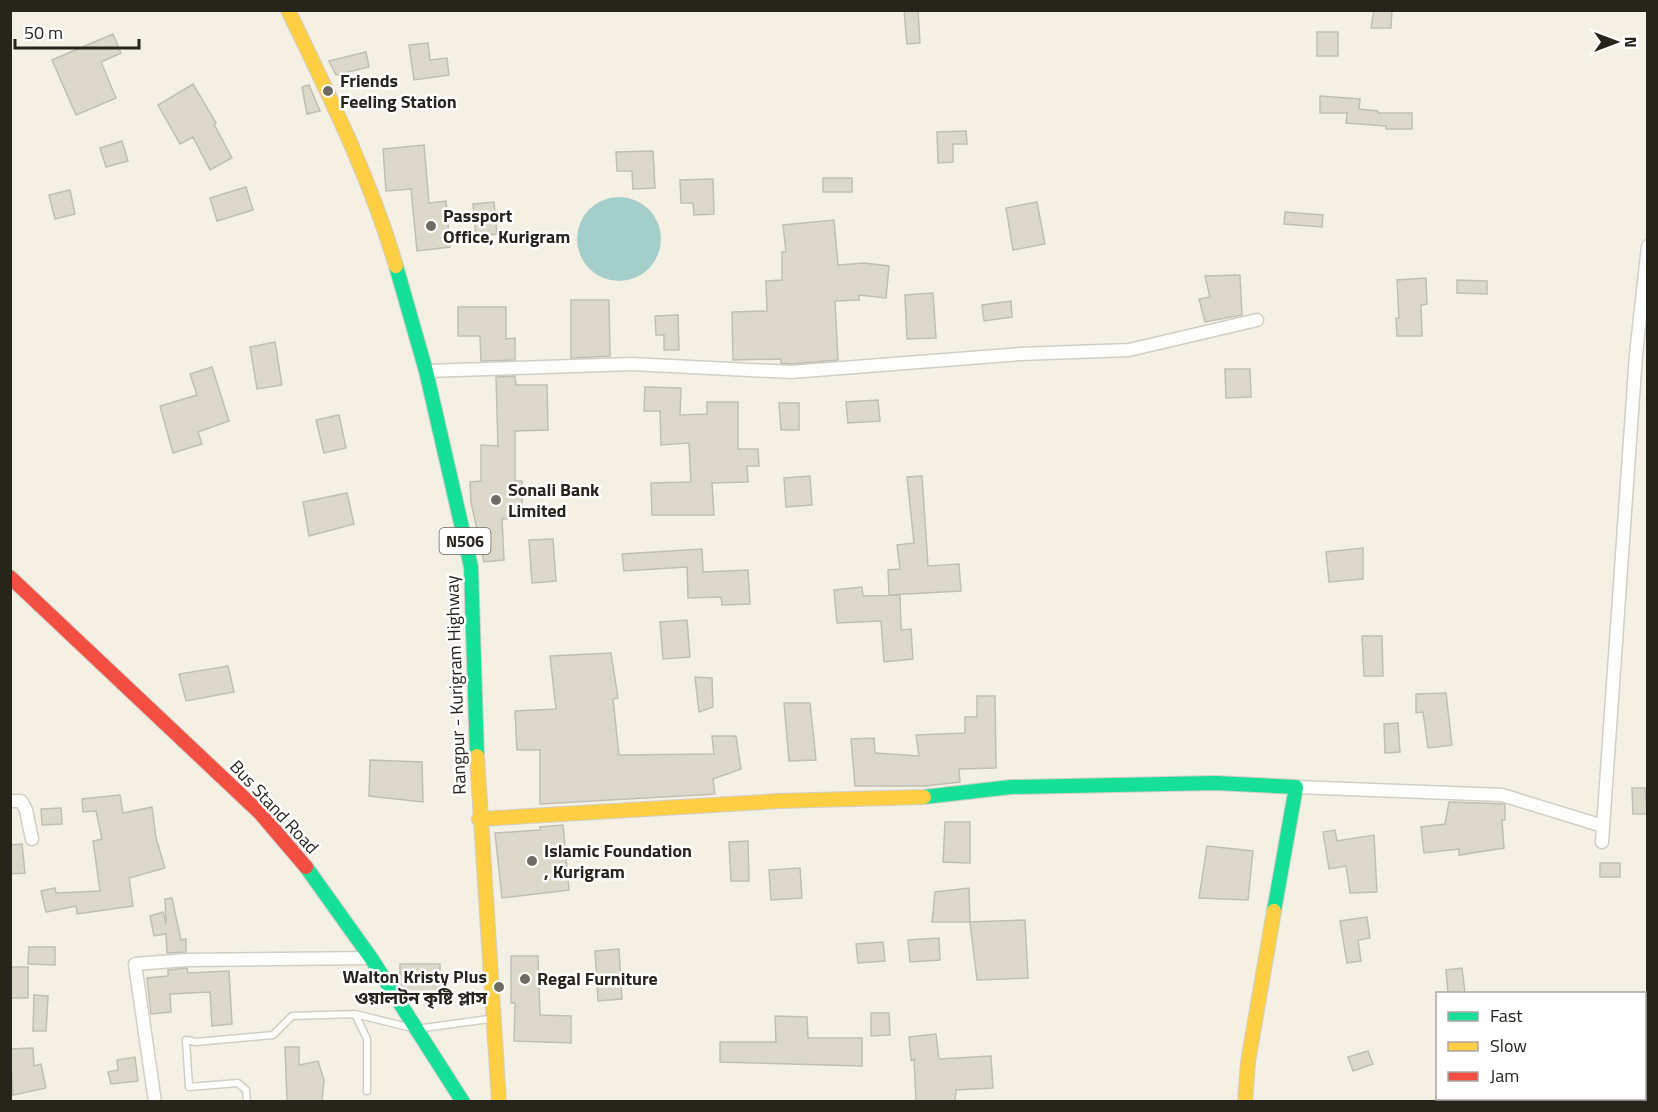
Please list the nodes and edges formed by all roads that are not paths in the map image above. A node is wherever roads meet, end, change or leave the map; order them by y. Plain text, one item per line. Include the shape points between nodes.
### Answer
1 (288, 10) edge
2 (1647, 246) edge
3 (1257, 320) dead end
4 (426, 371) junction
5 (10, 577) edge
6 (1296, 787) junction
7 (10, 801) edge
8 (479, 819) junction
9 (1604, 826) junction
10 (32, 839) dead end
11 (1602, 842) dead end
12 (371, 958) junction
13 (355, 1014) junction
14 (493, 1019) junction
15 (416, 1029) junction
16 (368, 1091) dead end
17 (155, 1101) edge
18 (247, 1101) edge
19 (463, 1101) edge
20 (499, 1101) edge
21 (1245, 1101) edge

1 - 4 main road, Rangpur - Kurigram Highway / N506 via 342,121 388,238
2 - 9 street via 1635,366
3 - 4 street via 1129,350 997,355 791,372 632,364
4 - 8 main road, Rangpur - Kurigram Highway / N506 via 471,567
5 - 12 main road, Bus Stand Road via 260,813 303,864
6 - 8 main road via 1215,783 1011,787 926,797 779,801
6 - 9 street via 1502,795
6 - 21 main road via 1250,1051
7 - 10 street via 21,801
8 - 14 main road, Rangpur - Kurigram Highway / N506
9 - 11 street
12 - 15 main road, Bus Stand Road
12 - 17 street via 135,964
13 - 15 lane
13 - 16 lane via 368,1039
13 - 18 lane via 292,1016 273,1035 186,1040 189,1087 238,1083 246,1090
14 - 15 lane
14 - 20 main road, Rangpur - Kurigram Highway / N506
15 - 19 main road, Bus Stand Road

